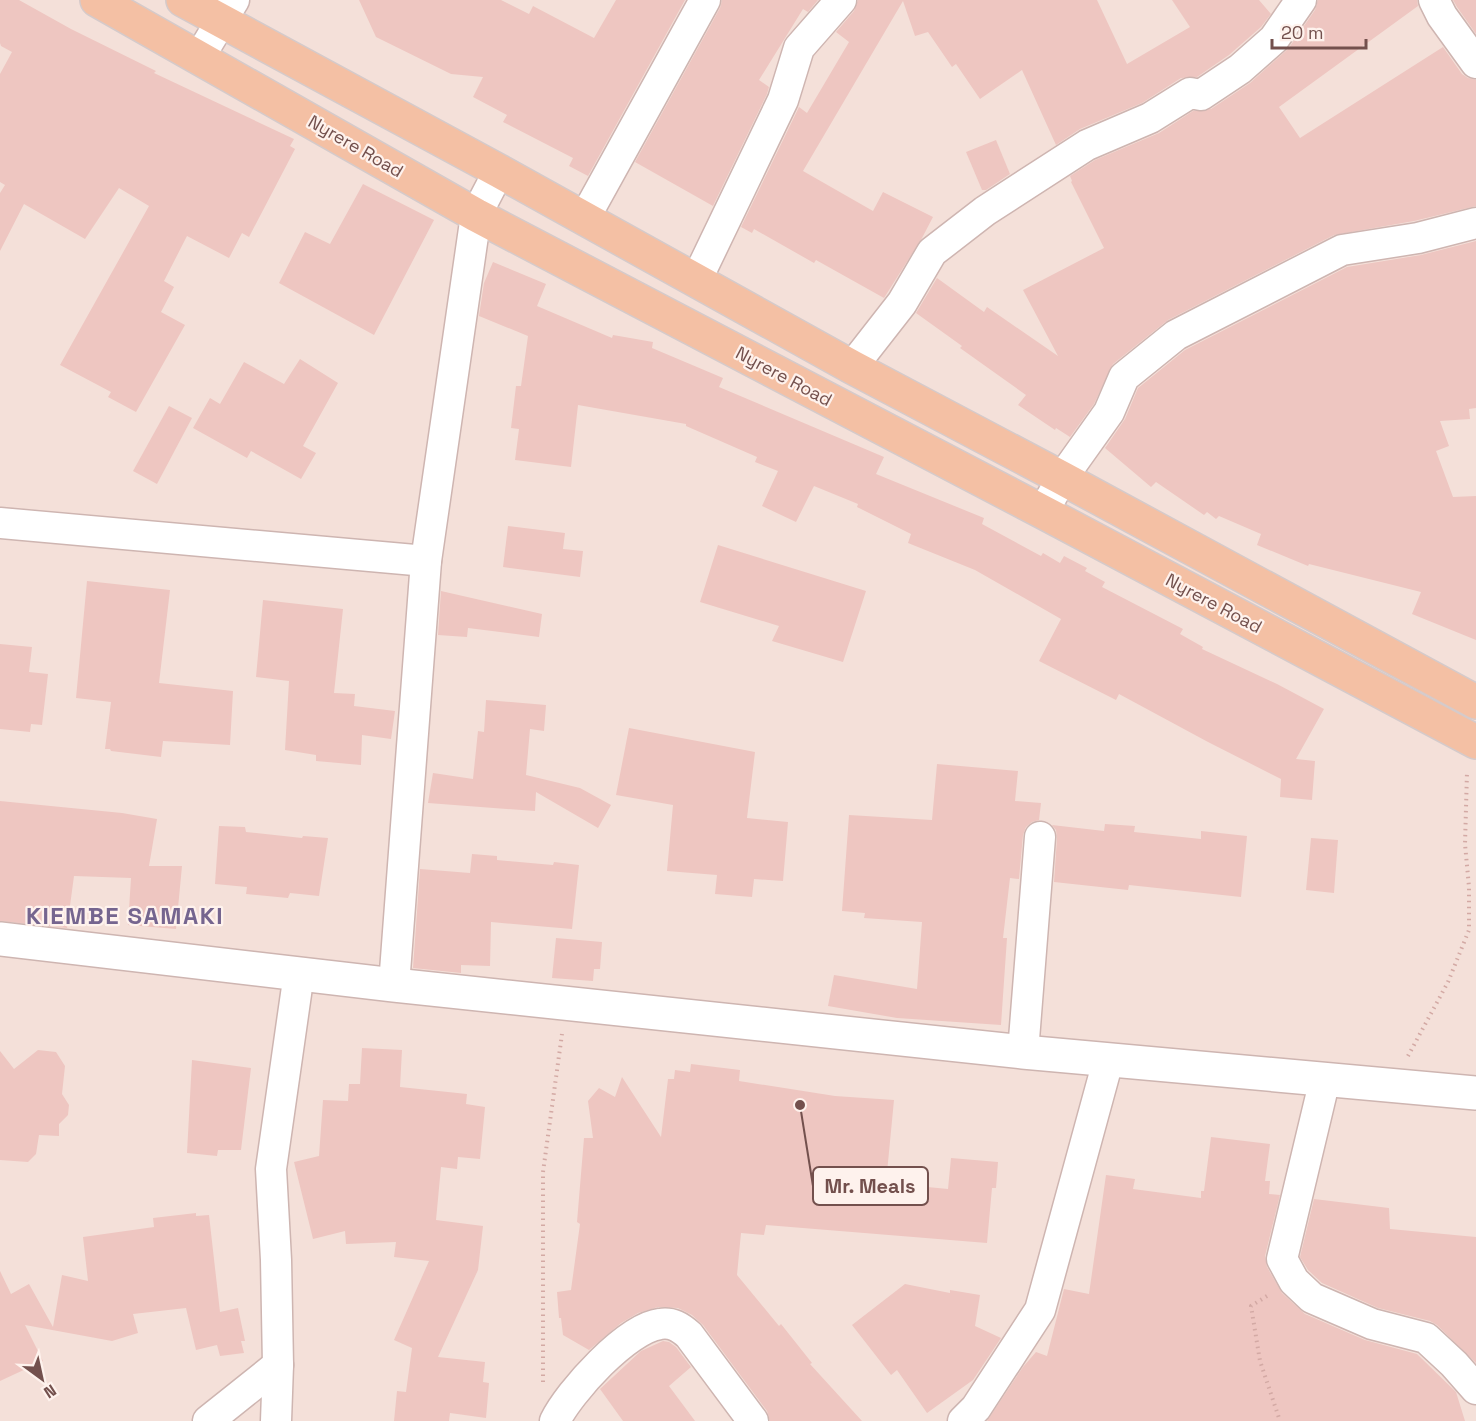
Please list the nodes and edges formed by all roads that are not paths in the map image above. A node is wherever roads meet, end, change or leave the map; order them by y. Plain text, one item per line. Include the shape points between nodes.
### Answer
1 (97, 0) edge
2 (183, 0) edge
3 (705, 0) edge
4 (842, 0) edge
5 (1301, 0) edge
6 (1434, 0) edge
7 (227, 10) edge
8 (200, 56) junction
9 (1476, 63) edge
10 (499, 171) junction
11 (476, 215) junction
12 (584, 219) junction
13 (1476, 223) edge
14 (696, 281) junction
15 (852, 367) junction
16 (1062, 478) junction
17 (1044, 512) junction
18 (0, 523) edge
19 (426, 561) junction
20 (1476, 702) edge
21 (1474, 741) edge
22 (1040, 837) dead end
23 (0, 939) edge
24 (299, 973) junction
25 (394, 985) junction
26 (1023, 1052) junction
27 (1108, 1061) junction
28 (1325, 1079) junction
29 (1476, 1093) edge
30 (278, 1365) junction
31 (1476, 1389) edge
32 (208, 1421) edge
33 (276, 1421) edge
34 (555, 1421) edge
35 (753, 1421) edge
36 (963, 1421) edge

1 - 8 main road, Nyrere Road
2 - 7 main road, Nyrere Road
3 - 12 street
4 - 14 street via 799,48 783,100
5 - 15 street via 1274,39 1202,95 1190,93 1150,118 1087,145 985,211 932,252 902,303
6 - 9 street
7 - 8 street
7 - 10 main road, Nyrere Road
8 - 11 main road, Nyrere Road
10 - 11 street
10 - 12 main road, Nyrere Road
11 - 17 main road, Nyrere Road
11 - 19 street
12 - 14 main road, Nyrere Road
13 - 16 street via 1418,238 1342,250 1176,335 1124,377 1109,412
14 - 15 main road, Nyrere Road
15 - 16 main road, Nyrere Road
16 - 17 street
16 - 20 main road, Nyrere Road
17 - 21 main road, Nyrere Road
18 - 19 street
19 - 25 street
22 - 26 street
23 - 24 street
24 - 25 street
24 - 30 street via 271,1169
25 - 26 street
26 - 27 street
27 - 28 street
27 - 36 street via 1040,1310 976,1408
28 - 29 street
28 - 31 street via 1282,1259 1294,1281 1312,1298 1372,1324 1426,1338
30 - 32 street
30 - 33 street
34 - 35 street via 592,1370 635,1335 659,1324 677,1325 689,1335

